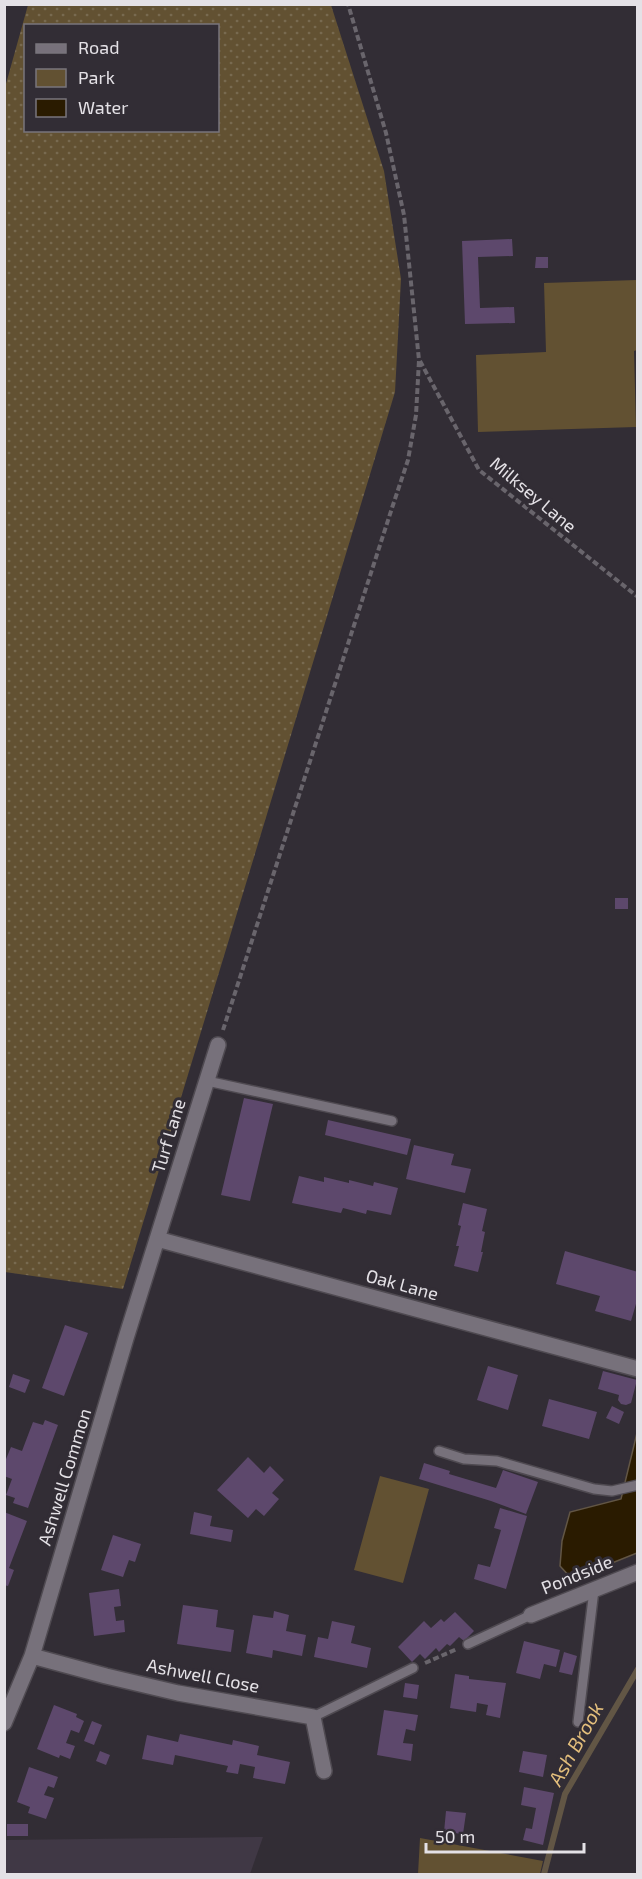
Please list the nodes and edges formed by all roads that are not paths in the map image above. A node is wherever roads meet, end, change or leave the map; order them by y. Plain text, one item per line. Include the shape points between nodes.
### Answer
1 (218, 1045) road end
2 (207, 1081) junction
3 (392, 1121) dead end
4 (157, 1239) junction
5 (638, 1369) edge
6 (439, 1451) dead end
7 (638, 1485) edge
8 (638, 1572) edge
9 (594, 1590) junction
10 (531, 1615) joint
11 (468, 1644) road end
12 (32, 1656) junction
13 (413, 1668) road end
14 (313, 1717) junction
15 (578, 1722) dead end
16 (4, 1724) edge
17 (324, 1771) dead end

1 - 2 street, Turf Lane
2 - 3 lane
2 - 4 street, Turf Lane
4 - 5 street, Oak Lane
4 - 12 street, Ashwell Common
6 - 7 lane via 464,1459 497,1461 594,1489 612,1491
8 - 9 street, Pondside
9 - 10 street, Pondside
9 - 15 lane
10 - 11 lane
12 - 14 street, Ashwell Close via 178,1693
12 - 16 street, Ashwell Common
13 - 14 lane
14 - 17 street

